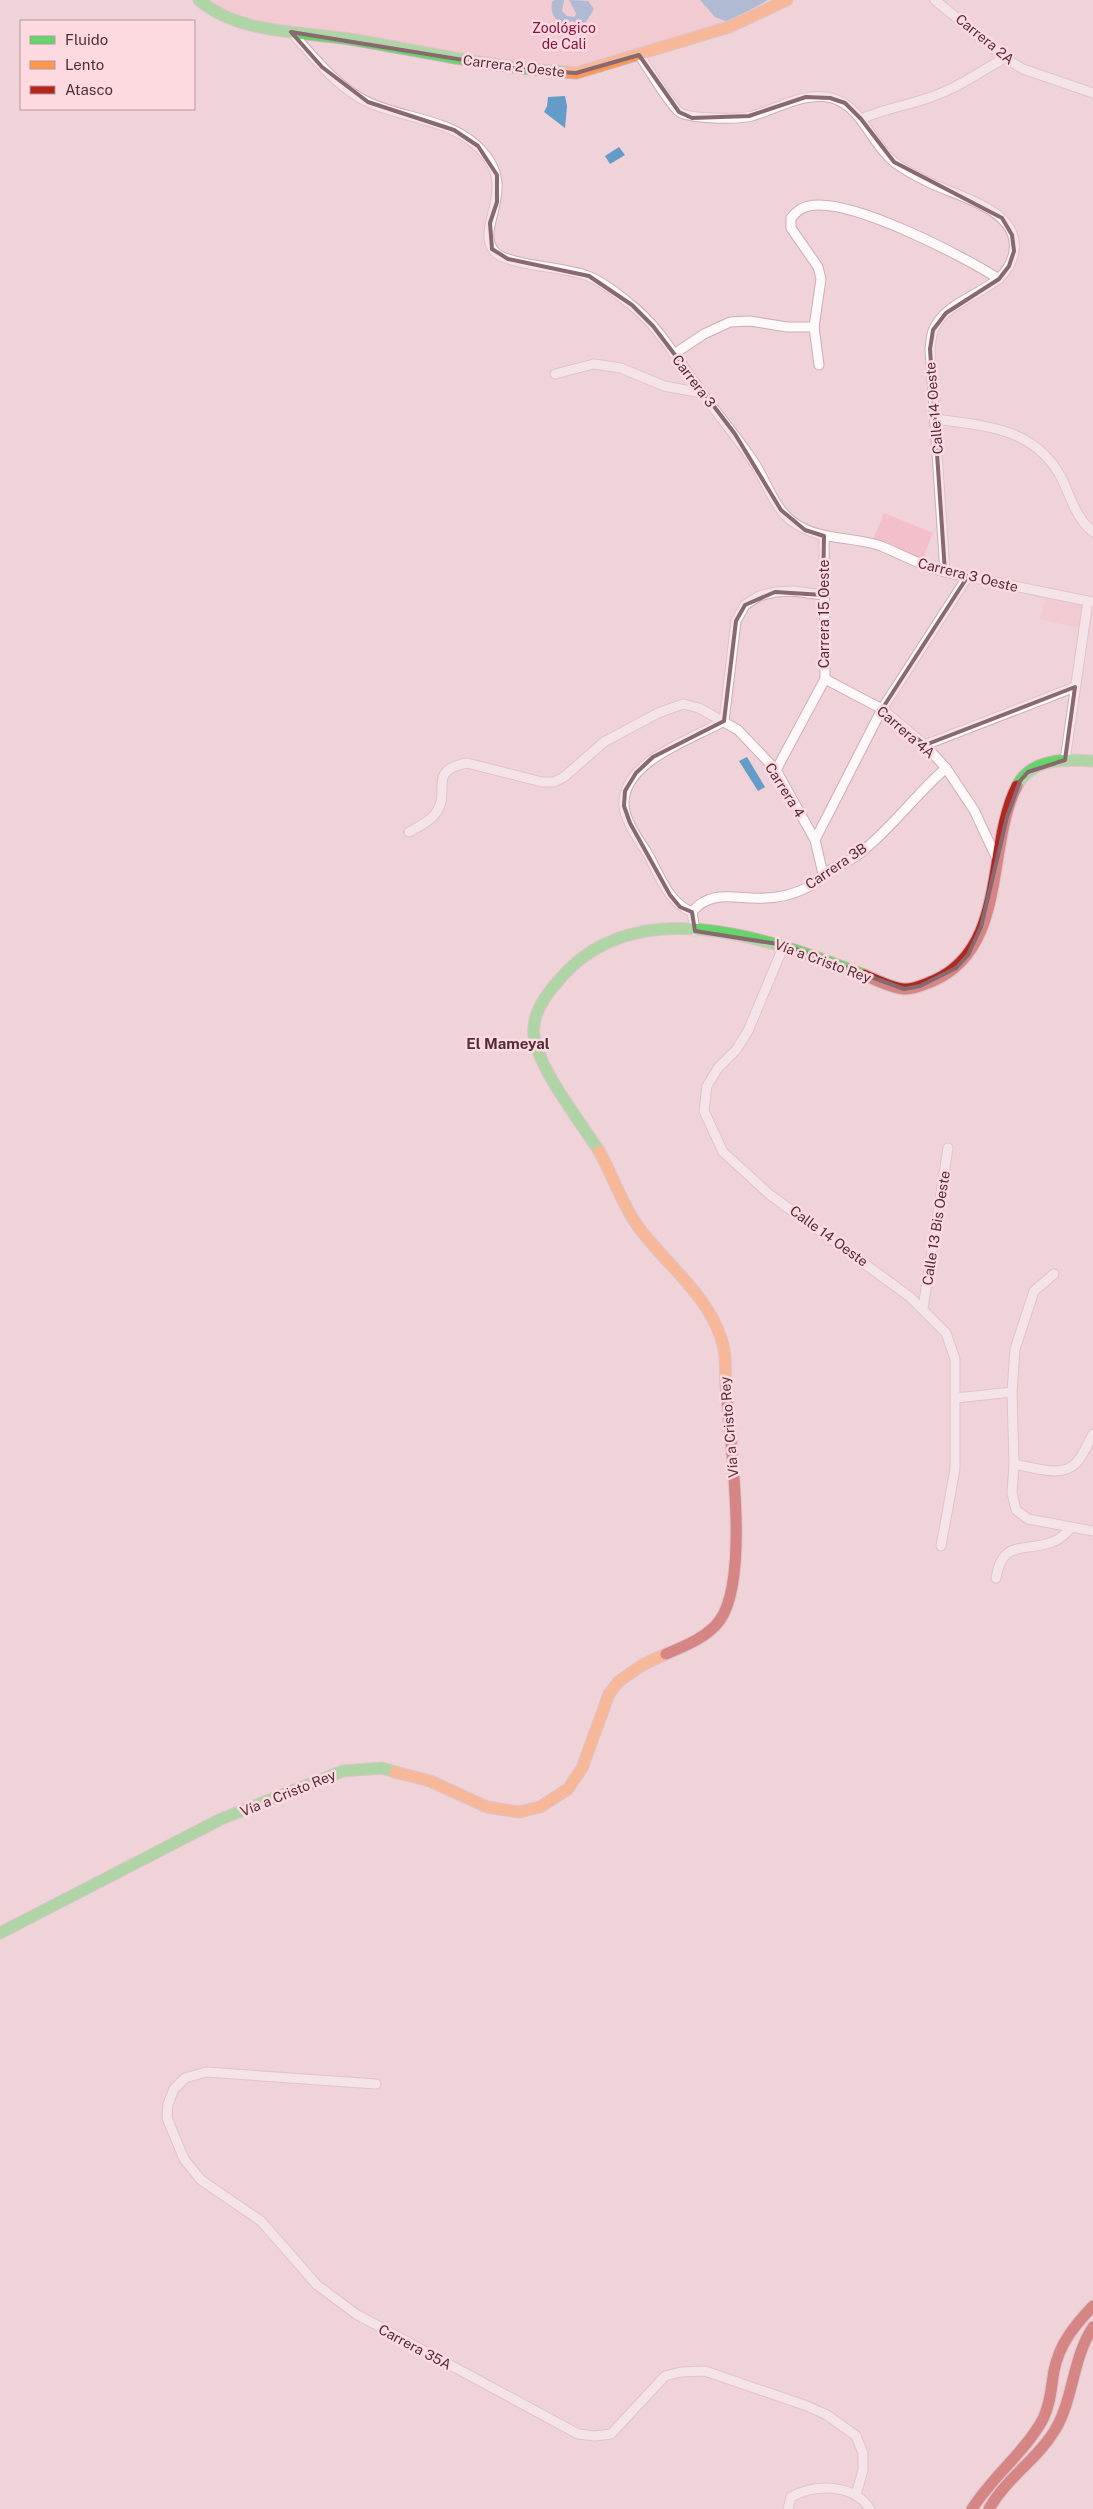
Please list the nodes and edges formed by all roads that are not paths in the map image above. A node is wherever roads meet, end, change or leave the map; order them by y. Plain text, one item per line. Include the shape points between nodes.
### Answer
1 (199, 0) edge
2 (787, 0) edge
3 (935, 0) edge
4 (291, 32) junction
5 (639, 55) junction
6 (1005, 58) junction
7 (1093, 93) edge
8 (860, 119) junction
9 (999, 279) junction
10 (814, 327) junction
11 (674, 354) junction
12 (819, 365) dead end
13 (554, 374) dead end
14 (702, 393) junction
15 (936, 419) junction
16 (790, 520) joint
17 (1093, 532) edge
18 (824, 536) junction
19 (945, 572) junction
20 (968, 576) junction
21 (823, 595) junction
22 (1091, 602) edge
23 (825, 678) junction
24 (1075, 687) junction
25 (882, 709) junction
26 (724, 721) junction
27 (925, 745) junction
28 (1065, 760) junction
29 (1093, 761) edge
30 (946, 768) junction
31 (776, 770) junction
32 (409, 832) dead end
33 (815, 840) junction
34 (997, 859) junction
35 (823, 874) junction
36 (692, 912) junction
37 (695, 931) junction
38 (784, 946) junction
39 (948, 1148) dead end
40 (1054, 1274) dead end
41 (923, 1308) junction
42 (1012, 1392) junction
43 (956, 1398) junction
44 (1093, 1434) edge
45 (1014, 1464) junction
46 (1071, 1528) junction
47 (1093, 1531) edge
48 (941, 1546) dead end
49 (996, 1578) dead end
50 (0, 1933) edge
51 (376, 2084) dead end
52 (1093, 2306) edge
53 (1093, 2326) edge
54 (856, 2495) junction
55 (788, 2509) edge
56 (870, 2509) edge
57 (972, 2509) edge
58 (988, 2509) edge

1 - 4 street, Carrera 2 Oeste via 212,11 252,25
2 - 5 street, Carrera 2 Oeste via 729,27
3 - 6 street, Carrera 2A
4 - 5 street, Carrera 2 Oeste via 353,39 536,71 576,73
4 - 11 street, Carrera 3 via 322,67 368,102 454,130 478,146 497,175 497,202 489,238 497,254 508,259 570,270 606,285 653,326
5 - 8 street via 679,112 692,118 750,116 806,97 830,98 845,104
6 - 7 street, Carrera 2A via 1041,77
6 - 8 street via 949,90
8 - 9 street, Calle 14 Oeste via 894,162 1002,218 1012,235 1014,251
9 - 10 street via 932,243 880,221 829,205 808,206 790,218 792,228 818,267 821,279
9 - 15 street, Calle 14 Oeste via 946,313 933,330 931,383
10 - 11 street via 730,322
10 - 12 street
11 - 14 street, Carrera 3
13 - 14 street via 594,364 622,368 664,386
14 - 16 street, Carrera 3 via 745,449
15 - 17 street via 1006,430 1025,439 1041,451 1056,469 1083,524
15 - 19 street, Calle 14 Oeste
16 - 18 street, Carrera 3 Oeste via 805,530
18 - 19 street, Carrera 3 Oeste via 874,545
18 - 21 street, Carrera 15 Oeste
19 - 20 street, Carrera 3 Oeste
20 - 22 street, Carrera 3 Oeste
20 - 25 street
21 - 23 street, Carrera 15 Oeste
21 - 26 street via 775,592 758,596 745,605 736,621
22 - 24 street
23 - 25 street, Carrera 4A
23 - 31 street, Carrera 15 Oeste
24 - 27 street
24 - 28 street
25 - 27 street, Carrera 4A
25 - 33 street
26 - 31 street, Carrera 4 via 747,738
26 - 32 street, Carrera 4 via 683,704 658,712 604,742 554,782 542,782 467,763 455,765 442,777 436,813
26 - 36 street via 653,757 636,773 625,791 624,806 630,823 670,895 680,907
27 - 30 street, Carrera 4A
28 - 29 street, Vía a Cristo Rey
28 - 34 street, Vía a Cristo Rey via 1028,772 1020,781 1009,808
30 - 34 street, Carrera 4A via 974,810
30 - 35 street, Carrera 3B via 926,784 858,855
31 - 33 street, Carrera 4
33 - 35 street, Carrera 4
34 - 38 street, Vía a Cristo Rey via 981,926 968,956 956,968 920,986 904,989 885,984
35 - 36 street, Carrera 3B via 810,887 784,896 723,896 707,899
36 - 37 street
37 - 38 street, Vía a Cristo Rey via 742,936
37 - 50 street, Vía a Cristo Rey via 646,931 620,935 598,944 578,958 553,987 535,1019 534,1035 555,1082 607,1167 627,1209 692,1286 720,1334 724,1349 732,1457 736,1566 732,1593 720,1621 700,1637 630,1671 615,1684 582,1768 568,1789 540,1807 519,1812 487,1807 430,1781 382,1768 343,1771 221,1819
38 - 41 street, Calle 14 Oeste via 748,1031 707,1086 706,1118 723,1152 769,1194 876,1270
39 - 41 street, Calle 13 Bis Oeste
40 - 42 street via 1034,1291 1026,1311 1015,1349
41 - 43 street, Calle 14 Oeste via 946,1333 954,1359
42 - 43 street
42 - 45 street
43 - 48 street, Calle 14 Oeste via 956,1469
44 - 45 street via 1077,1462 1067,1470
45 - 46 street via 1012,1493 1016,1510 1028,1520
46 - 47 street
46 - 49 street via 1053,1542 1006,1554 999,1563
51 - 54 street, Carrera 35A via 206,2072 185,2078 174,2089 167,2118 184,2159 201,2180 262,2221 317,2285 377,2327 578,2434 611,2434 665,2376 681,2372 704,2371 807,2406 827,2415 856,2436 863,2453 863,2470
52 - 57 street via 1073,2325 1062,2343 1049,2404 1033,2436 992,2479
53 - 58 street via 1078,2350 1070,2389 1056,2428
54 - 55 street via 832,2488 804,2490 791,2498
54 - 56 street

